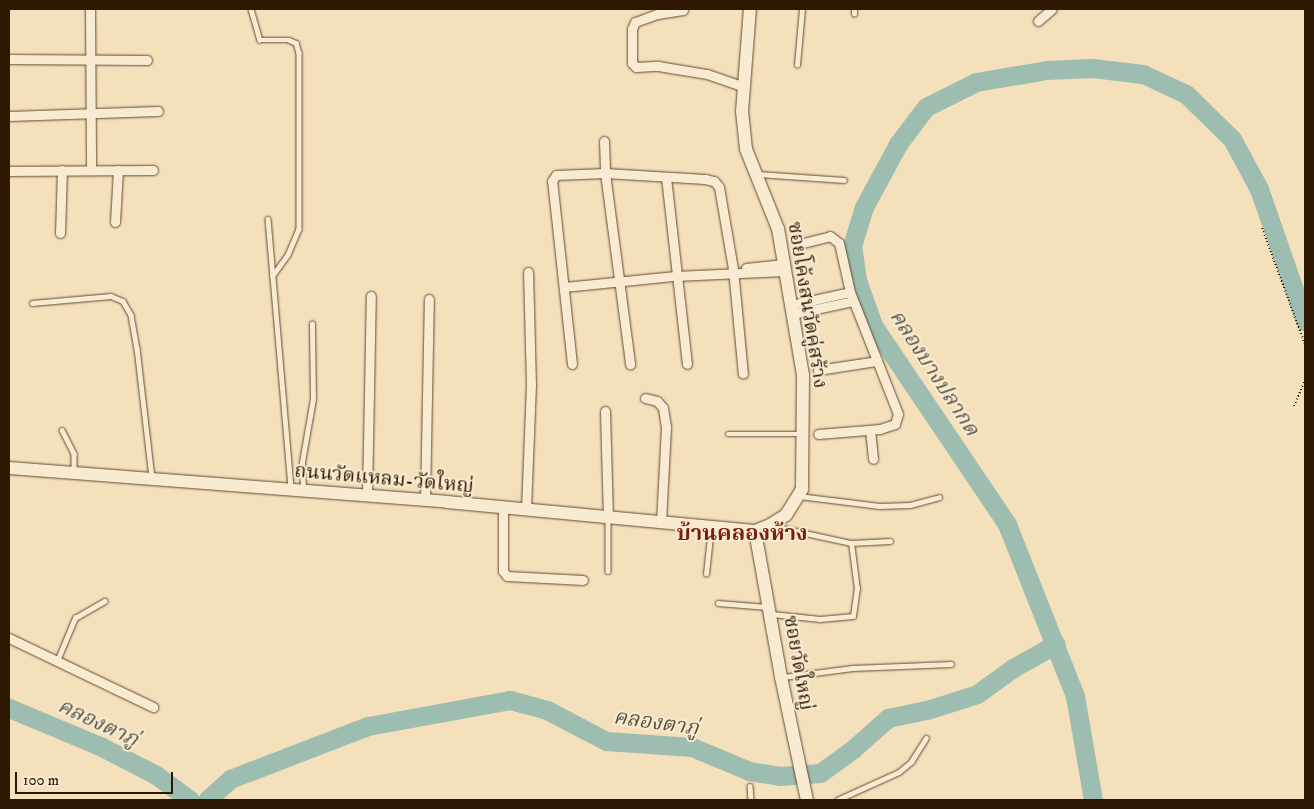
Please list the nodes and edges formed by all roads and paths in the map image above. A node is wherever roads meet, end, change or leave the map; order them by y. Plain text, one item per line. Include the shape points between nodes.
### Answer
1 (90, 9) edge
2 (251, 9) edge
3 (750, 9) edge
4 (802, 9) edge
5 (1052, 9) edge
6 (683, 10) edge
7 (1038, 21) dead end
8 (9, 59) edge
9 (90, 60) junction
10 (147, 60) dead end
11 (797, 65) dead end
12 (744, 87) junction
13 (158, 111) dead end
14 (91, 115) junction
15 (9, 116) edge
16 (604, 141) dead end
17 (62, 170) junction
18 (91, 170) junction
19 (118, 170) junction
20 (153, 170) dead end
21 (9, 171) edge
22 (605, 174) junction
23 (754, 174) junction
24 (666, 177) junction
25 (844, 180) dead end
26 (268, 219) dead end
27 (115, 222) dead end
28 (1262, 228) dead end
29 (60, 233) dead end
30 (799, 244) dead end
31 (784, 268) junction
32 (528, 272) dead end
33 (730, 272) junction
34 (273, 276) junction
35 (676, 276) junction
36 (618, 282) junction
37 (564, 287) junction
38 (371, 296) dead end
39 (851, 296) junction
40 (429, 299) dead end
41 (32, 302) dead end
42 (792, 310) junction
43 (312, 324) dead end
44 (1305, 344) edge
45 (877, 361) junction
46 (572, 364) dead end
47 (630, 364) dead end
48 (687, 364) dead end
49 (818, 370) dead end
50 (743, 374) dead end
51 (1305, 380) edge
52 (645, 398) dead end
53 (1294, 406) dead end
54 (605, 411) dead end
55 (62, 430) dead end
56 (870, 430) junction
57 (728, 434) dead end
58 (805, 434) junction
59 (818, 434) dead end
60 (874, 459) dead end
61 (9, 468) edge
62 (74, 474) junction
63 (152, 479) junction
64 (297, 491) junction
65 (367, 496) junction
66 (798, 496) junction
67 (939, 497) dead end
68 (425, 501) junction
69 (503, 507) junction
70 (526, 509) junction
71 (608, 516) junction
72 (661, 521) junction
73 (770, 525) junction
74 (711, 526) junction
75 (755, 531) junction
76 (890, 541) dead end
77 (851, 543) junction
78 (608, 571) dead end
79 (706, 574) dead end
80 (583, 580) dead end
81 (105, 600) dead end
82 (718, 603) dead end
83 (769, 611) junction
84 (9, 638) edge
85 (57, 661) junction
86 (952, 664) dead end
87 (780, 678) junction
88 (153, 707) dead end
89 (926, 738) dead end
90 (750, 786) dead end
91 (751, 800) edge
92 (807, 800) edge
93 (837, 800) edge

1 - 9 street
2 - 34 lane via 260,40 289,40 296,43 299,53 299,229 288,255
3 - 12 street, ซอยโค้งสนวัดคู่สร้าง
4 - 11 lane
5 - 7 street
6 - 12 street via 634,22 632,63 707,74
8 - 9 street
9 - 10 street
9 - 14 street
12 - 23 street, ซอยโค้งสนวัดคู่สร้าง via 742,112 746,148
13 - 14 street
14 - 15 street
14 - 18 street
16 - 22 street
17 - 18 street
17 - 21 street
17 - 29 street
18 - 19 street
19 - 20 street
19 - 27 street
22 - 24 street
22 - 36 street
22 - 37 street via 560,172 552,181
23 - 25 lane
23 - 31 street, ซอยโค้งสนวัดคู่สร้าง via 778,229
24 - 33 street via 714,181 718,187
24 - 35 street
26 - 34 lane
28 - 44 path
30 - 39 street via 836,237
31 - 33 street
31 - 42 street, ซอยโค้งสนวัดคู่สร้าง
32 - 70 street via 531,385
33 - 35 street
33 - 50 street
34 - 64 lane
35 - 36 street
35 - 48 street
36 - 37 street
36 - 47 street
37 - 46 street
38 - 65 street
39 - 42 street
39 - 45 street
40 - 68 street
41 - 63 lane via 111,296 123,301 130,315 137,348
42 - 58 street, ซอยโค้งสนวัดคู่สร้าง via 804,375
43 - 64 lane via 313,399
45 - 49 street
45 - 56 street via 898,420 896,424
51 - 53 path
52 - 72 street via 657,401 663,408 666,427
54 - 71 street
55 - 62 lane via 74,454
56 - 59 street
56 - 60 street
57 - 58 lane
58 - 66 street, ซอยโค้งสนวัดคู่สร้าง via 802,488
61 - 62 street, ถนนวัดแหลม-วัดใหญ่
62 - 63 street, ถนนวัดแหลม-วัดใหญ่
63 - 64 street, ถนนวัดแหลม-วัดใหญ่
64 - 65 street, ถนนวัดแหลม-วัดใหญ่
65 - 68 street, ถนนวัดแหลม-วัดใหญ่
66 - 67 lane via 879,506 910,505
66 - 73 street, ซอยโค้งสนวัดคู่สร้าง via 786,515
68 - 69 street, ถนนวัดแหลม-วัดใหญ่
69 - 70 street, ถนนวัดแหลม-วัดใหญ่
69 - 80 street via 504,571 507,576
70 - 71 street, ถนนวัดแหลม-วัดใหญ่
71 - 72 street, ถนนวัดแหลม-วัดใหญ่
71 - 78 lane
72 - 74 street, ถนนวัดแหลม-วัดใหญ่
73 - 75 street, ซอยโค้งสนวัดคู่สร้าง
73 - 77 lane
74 - 75 street, ถนนวัดแหลม-วัดใหญ่
74 - 79 lane
75 - 83 street, ซอยวัดใหญ่
76 - 77 lane
77 - 83 lane via 857,589 853,616 820,619
81 - 85 lane via 75,618
82 - 83 lane
83 - 87 street, ซอยวัดใหญ่
84 - 85 street
85 - 88 street
86 - 87 lane via 852,668
87 - 92 street, ซอยวัดใหญ่
89 - 93 lane via 911,762 899,772
90 - 91 lane

